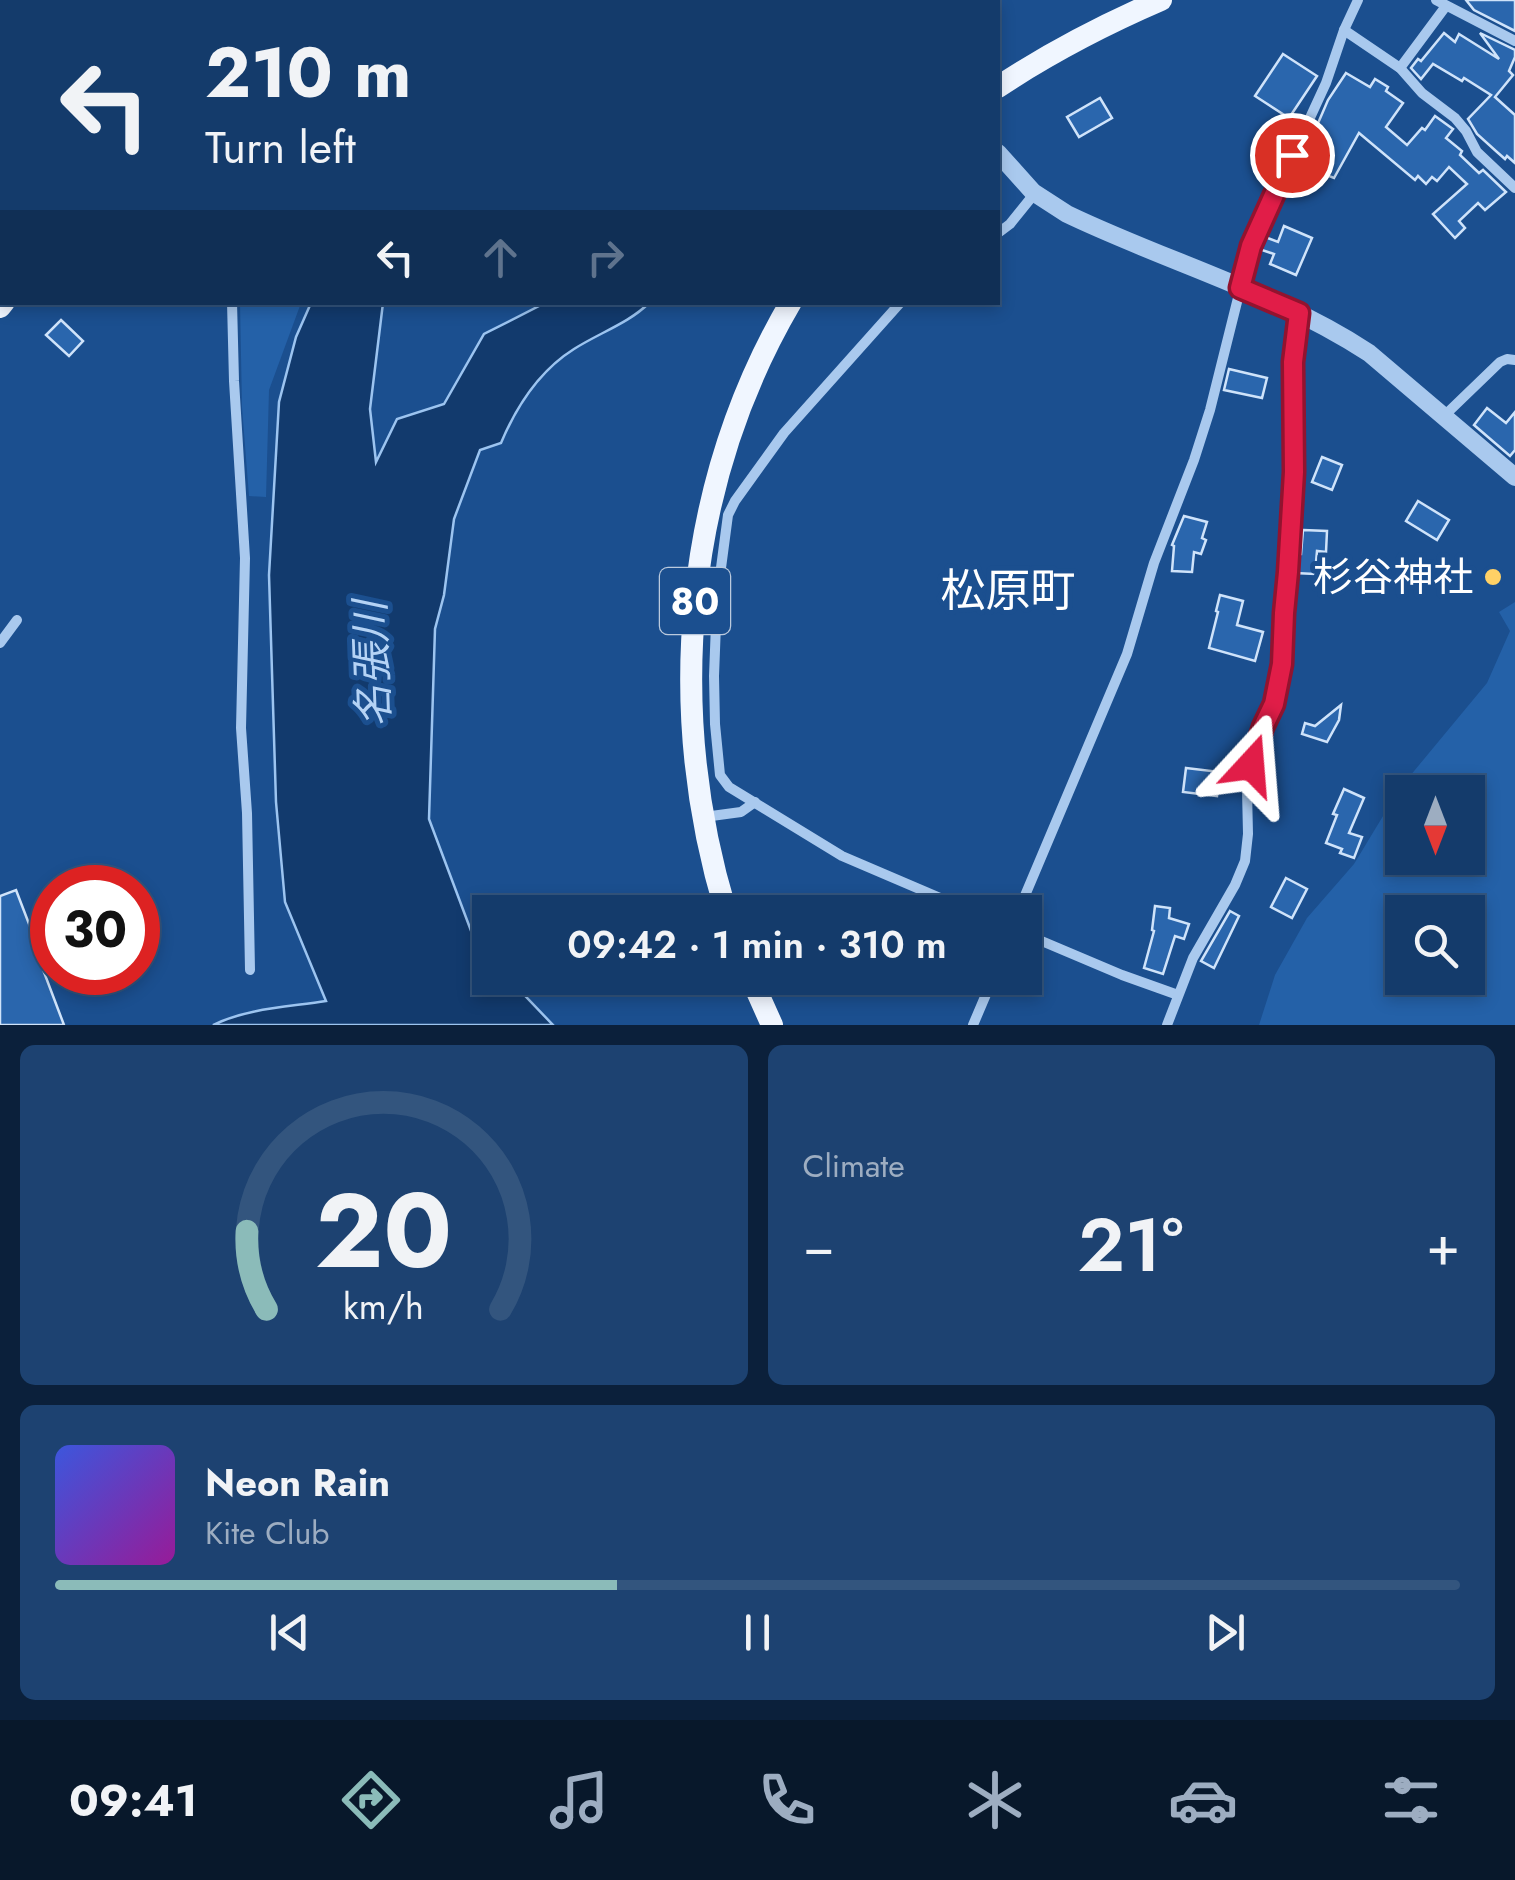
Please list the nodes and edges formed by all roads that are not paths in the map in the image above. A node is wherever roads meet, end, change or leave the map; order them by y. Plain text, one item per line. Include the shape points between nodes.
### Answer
1 (1161, 0) edge
2 (1358, 0) edge
3 (1441, 3) edge
4 (1344, 30) junction
5 (1515, 41) edge
6 (1400, 68) junction
7 (1000, 85) edge
8 (1000, 155) edge
9 (1515, 188) edge
10 (1035, 194) junction
11 (1000, 232) edge
12 (1240, 288) junction
13 (232, 305) edge
14 (789, 305) edge
15 (898, 305) edge
16 (1299, 313) junction
17 (1515, 360) edge
18 (1444, 416) junction
19 (1515, 476) edge
20 (16, 620) dead end
21 (0, 643) edge
22 (754, 802) junction
23 (702, 818) junction
24 (722, 895) edge
25 (934, 895) edge
26 (1025, 895) edge
27 (1042, 941) edge
28 (250, 970) dead end
29 (759, 995) edge
30 (986, 995) edge
31 (1178, 995) junction
32 (772, 1025) edge
33 (973, 1025) edge
34 (1167, 1025) edge

1 - 7 main road via 1094,29
2 - 4 street
3 - 5 street
3 - 6 street
4 - 6 street
4 - 12 street via 1251,246
6 - 9 street via 1455,118 1476,152
8 - 10 street
10 - 11 street
10 - 12 street via 1098,229
12 - 16 street
12 - 26 street via 1210,410 1127,654
13 - 28 street via 245,558 241,728
14 - 23 main road, 80 via 741,404 704,530 691,672
15 - 22 street via 784,433 728,515 716,598 720,775
16 - 18 street via 1369,353
16 - 31 street via 1282,664 1251,765 1245,860
17 - 18 street via 1500,362
18 - 19 street
20 - 21 street
22 - 23 street via 741,812
22 - 25 street via 842,856
23 - 24 main road, 80
27 - 31 street
29 - 32 main road
30 - 33 street
31 - 34 street

